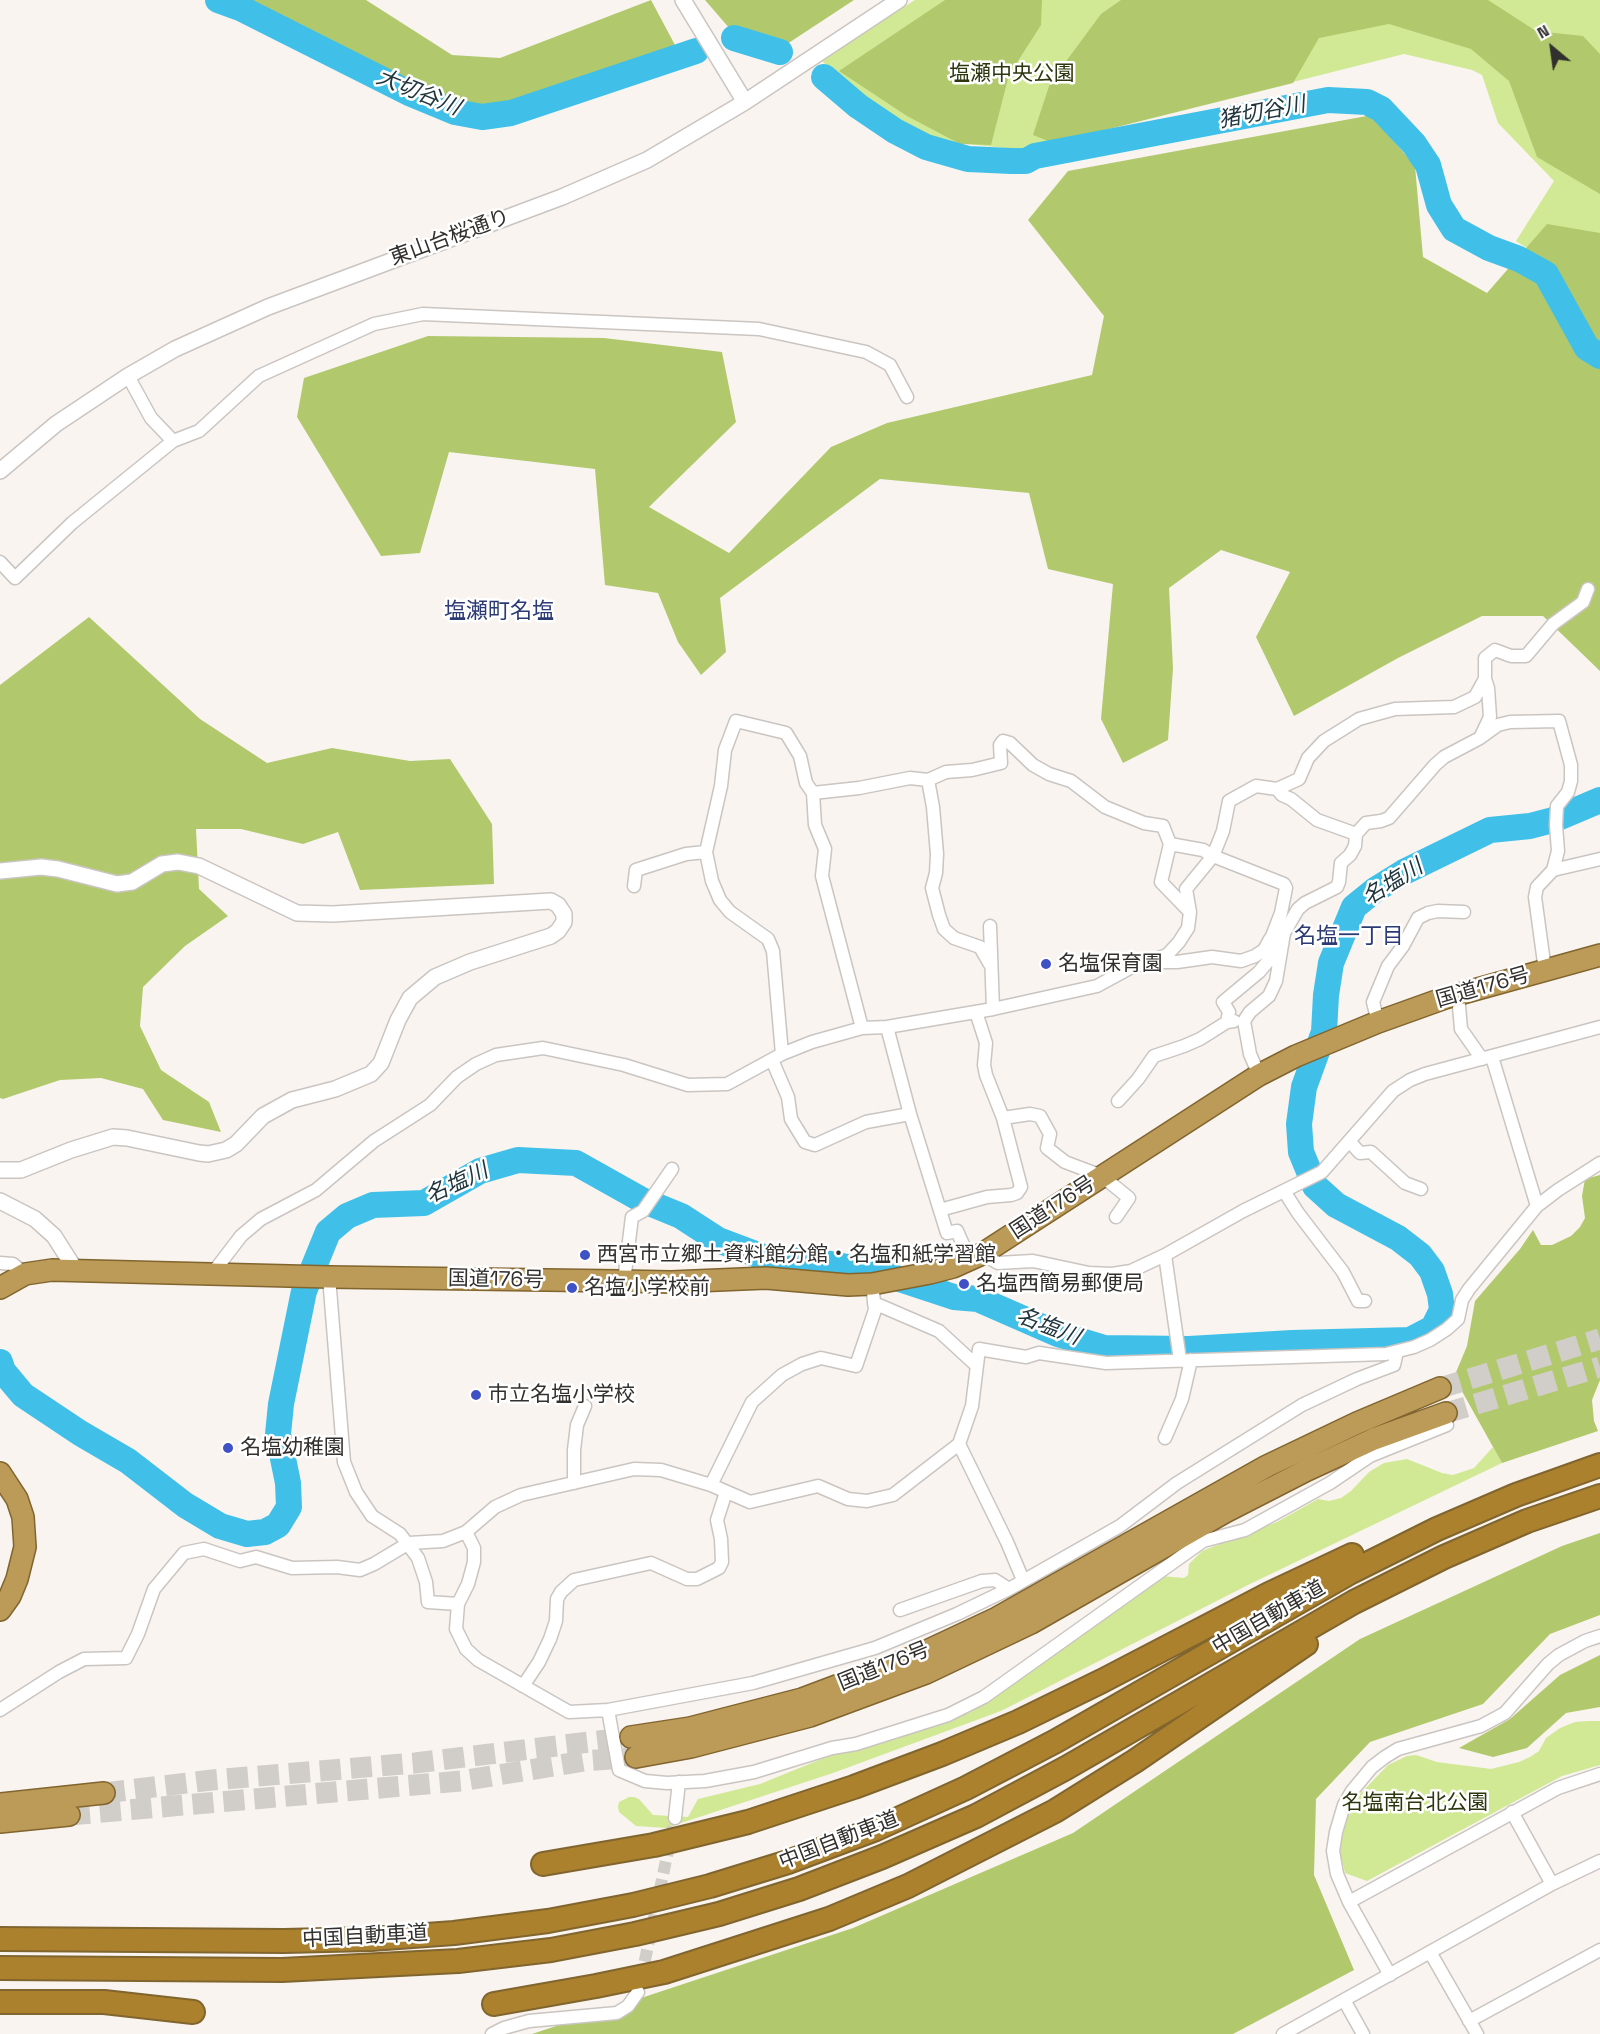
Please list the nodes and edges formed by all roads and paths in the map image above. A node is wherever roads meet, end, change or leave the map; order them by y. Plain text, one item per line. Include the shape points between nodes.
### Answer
1 (683, 0) edge
2 (899, 0) edge
3 (745, 102) junction
4 (128, 376) junction
5 (907, 397) dead end
6 (173, 441) junction
7 (0, 471) edge
8 (0, 562) edge
9 (1588, 589) dead end
10 (1485, 679) junction
11 (1480, 738) junction
12 (928, 780) junction
13 (1277, 789) junction
14 (813, 793) junction
15 (1356, 834) junction
16 (1170, 844) junction
17 (706, 852) junction
18 (1213, 856) junction
19 (1600, 859) edge
20 (1553, 870) junction
21 (0, 871) edge
22 (634, 886) dead end
23 (1190, 912) junction
24 (1464, 912) dead end
25 (990, 926) dead end
26 (1270, 939) junction
27 (1600, 955) edge
28 (1149, 962) junction
29 (992, 966) junction
30 (1545, 970) junction
31 (1458, 995) junction
32 (993, 1009) junction
33 (976, 1012) junction
34 (1244, 1021) junction
35 (1227, 1022) junction
36 (1378, 1022) junction
37 (887, 1027) junction
38 (1600, 1027) edge
39 (862, 1028) junction
40 (777, 1057) junction
41 (1487, 1058) junction
42 (1259, 1075) junction
43 (1118, 1101) dead end
44 (910, 1114) junction
45 (1003, 1118) junction
46 (1349, 1141) junction
47 (1600, 1162) edge
48 (672, 1169) dead end
49 (0, 1170) edge
50 (1102, 1176) junction
51 (1421, 1189) dead end
52 (1284, 1191) junction
53 (0, 1202) edge
54 (1537, 1206) junction
55 (940, 1210) junction
56 (1116, 1217) dead end
57 (1165, 1255) junction
58 (976, 1257) junction
59 (0, 1263) edge
60 (75, 1269) junction
61 (25, 1274) junction
62 (212, 1274) junction
63 (328, 1277) junction
64 (624, 1281) junction
65 (0, 1288) edge
66 (873, 1293) junction
67 (1365, 1301) dead end
68 (1397, 1352) junction
69 (1185, 1360) junction
70 (977, 1366) junction
71 (1440, 1388) tunnel mouth
72 (585, 1406) dead end
73 (1447, 1419) joint
74 (1166, 1438) dead end
75 (958, 1444) junction
76 (1599, 1465) edge
77 (0, 1473) edge
78 (574, 1483) junction
79 (711, 1485) junction
80 (726, 1492) junction
81 (1600, 1496) edge
82 (466, 1532) junction
83 (409, 1543) junction
84 (1444, 1557) junction
85 (1023, 1580) junction
86 (1008, 1589) junction
87 (458, 1604) junction
88 (0, 1610) edge
89 (900, 1610) dead end
90 (1600, 1636) edge
91 (523, 1686) junction
92 (0, 1710) edge
93 (609, 1710) junction
94 (1600, 1774) edge
95 (679, 1782) junction
96 (104, 1793) tunnel mouth
97 (0, 1804) edge
98 (1512, 1812) junction
99 (69, 1815) tunnel mouth
100 (675, 1818) tunnel mouth
101 (0, 1822) edge
102 (1600, 1861) edge
103 (543, 1864) dead end
104 (1552, 1884) junction
105 (1349, 1902) junction
106 (0, 1939) edge
107 (1600, 1950) edge
108 (1430, 1952) junction
109 (0, 1968) edge
110 (1390, 1975) junction
111 (638, 1992) tunnel mouth
112 (1344, 2000) junction
113 (0, 2002) edge
114 (494, 2004) dead end
115 (193, 2012) dead end
116 (1469, 2021) junction
117 (492, 2034) edge
118 (1283, 2034) edge
119 (1364, 2034) edge
120 (1477, 2034) edge

1 - 3 street
2 - 3 street, 東山台桜通り
3 - 4 street, 東山台桜通り via 647,160 562,197 232,322
4 - 6 street via 151,418
4 - 7 street, 東山台桜通り via 56,424
5 - 6 street via 890,366 866,352 759,329 423,315 374,324 259,376 199,431
6 - 8 street via 72,523 15,578
9 - 10 street via 1583,602 1552,624 1526,656 1495,650 1485,658
10 - 11 street via 1490,717
10 - 13 street via 1475,697 1454,706 1395,709 1359,719 1324,741 1308,758 1299,779
11 - 15 street via 1444,757 1389,818 1366,823
11 - 20 street via 1510,722 1559,720 1571,765 1571,782 1557,806 1558,851
12 - 14 street via 910,778
12 - 16 street via 946,772 1001,763 1003,741 1033,765 1071,781 1105,807 1144,823 1163,826
12 - 29 street via 937,854 932,888 939,915 944,929 954,938 980,947
13 - 15 street via 1317,820
13 - 18 street via 1256,786 1229,801
14 - 17 street via 806,783 800,756 786,733 736,721 725,750
14 - 39 street via 815,825 825,849 822,876
15 - 34 street via 1356,846 1341,863 1337,887 1305,903 1288,925 1276,981 1269,996
16 - 18 street via 1203,850
16 - 23 street via 1161,882
17 - 22 street via 686,854 636,870
17 - 40 street via 720,900 730,912 768,939 773,951
18 - 23 street via 1186,889
18 - 26 street via 1284,884 1281,913
19 - 20 street
20 - 30 street via 1537,887 1535,897
21 - 49 street via 41,867 117,884 132,882 162,864 178,862 199,866 297,913 550,901 564,914 564,922 551,936 435,977 410,998 381,1063 371,1074 292,1100 263,1116 226,1150 199,1153 113,1137 21,1170
23 - 28 street via 1188,928 1179,942 1167,955
24 - 36 street via 1438,911 1418,918 1388,966 1373,1002
25 - 29 street
26 - 28 street via 1264,950 1242,961 1212,957
26 - 35 street via 1269,959 1223,1002 1229,1012
27 - 30 highway, 国道176号
28 - 32 street via 1097,986
29 - 32 street
30 - 31 highway, 国道176号
31 - 36 highway, 国道176号
31 - 41 street via 1461,1029
32 - 33 street
33 - 37 street
33 - 45 street via 986,1043 986,1074
34 - 35 street
34 - 42 street via 1250,1054
35 - 43 street via 1200,1039 1154,1056
36 - 42 highway, 国道176号
37 - 39 street
37 - 44 street
38 - 41 street
39 - 40 street
40 - 44 street via 791,1119 805,1142 815,1145 866,1122
40 - 62 street via 727,1084 688,1085 624,1065 543,1048 496,1054 457,1077 430,1105 374,1141 316,1190 261,1219 241,1236
41 - 46 street via 1410,1080 1393,1091
41 - 54 street
42 - 50 highway, 国道176号
44 - 55 street
45 - 50 street via 1040,1116 1050,1134 1047,1148 1065,1162
45 - 55 street via 1021,1187 1017,1193
46 - 51 street via 1360,1153 1371,1152 1405,1183
46 - 52 street via 1322,1172
47 - 54 street
48 - 64 street via 643,1210 632,1217
50 - 56 street via 1129,1198
50 - 58 highway, 国道176号
52 - 57 street
52 - 67 street via 1343,1272 1358,1301
53 - 60 street via 35,1219 54,1236
54 - 68 street via 1469,1289 1458,1319 1430,1340
55 - 58 street via 947,1233 957,1231
57 - 58 street via 1112,1274 1033,1261 998,1263
57 - 69 street
58 - 66 highway, 国道176号
59 - 61 street via 13,1264
60 - 61 highway, 国道176号
60 - 62 highway, 国道176号
61 - 65 highway, 国道176号
62 - 63 highway, 国道176号
63 - 64 highway, 国道176号
63 - 83 street via 344,1462 356,1492 372,1516
64 - 66 highway, 国道176号 via 766,1278 848,1285
66 - 70 street via 939,1331
66 - 79 street via 875,1310 856,1366 821,1359 782,1375 752,1402
68 - 69 street
68 - 85 street via 1394,1365 1302,1405 1177,1483 1120,1526
69 - 70 street via 1106,1363 979,1349
69 - 74 street via 1182,1399
70 - 75 street via 972,1406
71 - 73 highway, 国道176号 via 1267,1466 996,1618 916,1656 802,1699 633,1747 691,1747 810,1716 926,1673 1031,1623 1225,1512 1308,1470 1374,1439
72 - 78 street via 576,1433
73 - 95 street via 1371,1456 1245,1530 1203,1541 984,1697 948,1714 856,1744 754,1772
75 - 80 street via 893,1495 867,1502 848,1499 818,1486 750,1502
75 - 85 street
76 - 103 highway via 1523,1485 1349,1557 1018,1722 931,1759 748,1822 654,1845
76 - 106 highway, 中国自動車道 via 1437,1529 1351,1572 1056,1741 966,1788 876,1829 710,1886 548,1921 454,1933 284,1941
77 - 88 highway via 17,1499 25,1546 17,1579
78 - 79 street via 634,1469 661,1470
78 - 82 street via 521,1495 495,1507
79 - 80 street
80 - 91 street via 717,1520 722,1539 719,1568 697,1579 687,1579 651,1563 574,1580 557,1599 550,1639
81 - 84 highway, 中国自動車道 via 1527,1521
82 - 83 street via 443,1541
82 - 87 street via 474,1548 474,1562
83 - 87 street via 418,1557 428,1602
83 - 92 street via 360,1570 292,1568 256,1557 240,1561 204,1549 184,1553 154,1589 126,1658 84,1659
84 - 109 highway, 中国自動車道 via 1354,1602 975,1816 882,1857 719,1914 551,1950 458,1961 282,1970
84 - 114 highway via 1368,1603 1055,1811 908,1886 829,1919 664,1972
85 - 86 street
86 - 89 street via 995,1580 982,1581
86 - 93 street via 875,1648 753,1683
87 - 91 street via 456,1629 466,1649
90 - 105 street via 1559,1655 1505,1713 1468,1730 1398,1749 1362,1778 1344,1804 1333,1851 1337,1874
91 - 93 street via 568,1712
93 - 95 street via 620,1770 645,1781
94 - 98 street via 1558,1788
95 - 100 street
96 - 97 highway
98 - 104 street
98 - 105 street
99 - 101 highway
102 - 104 street
104 - 108 street
105 - 110 street
107 - 116 street
108 - 110 street
108 - 116 street
110 - 112 street
111 - 117 street via 617,2013 529,2021
112 - 118 street
112 - 119 street
113 - 115 highway via 104,2002
116 - 120 street

